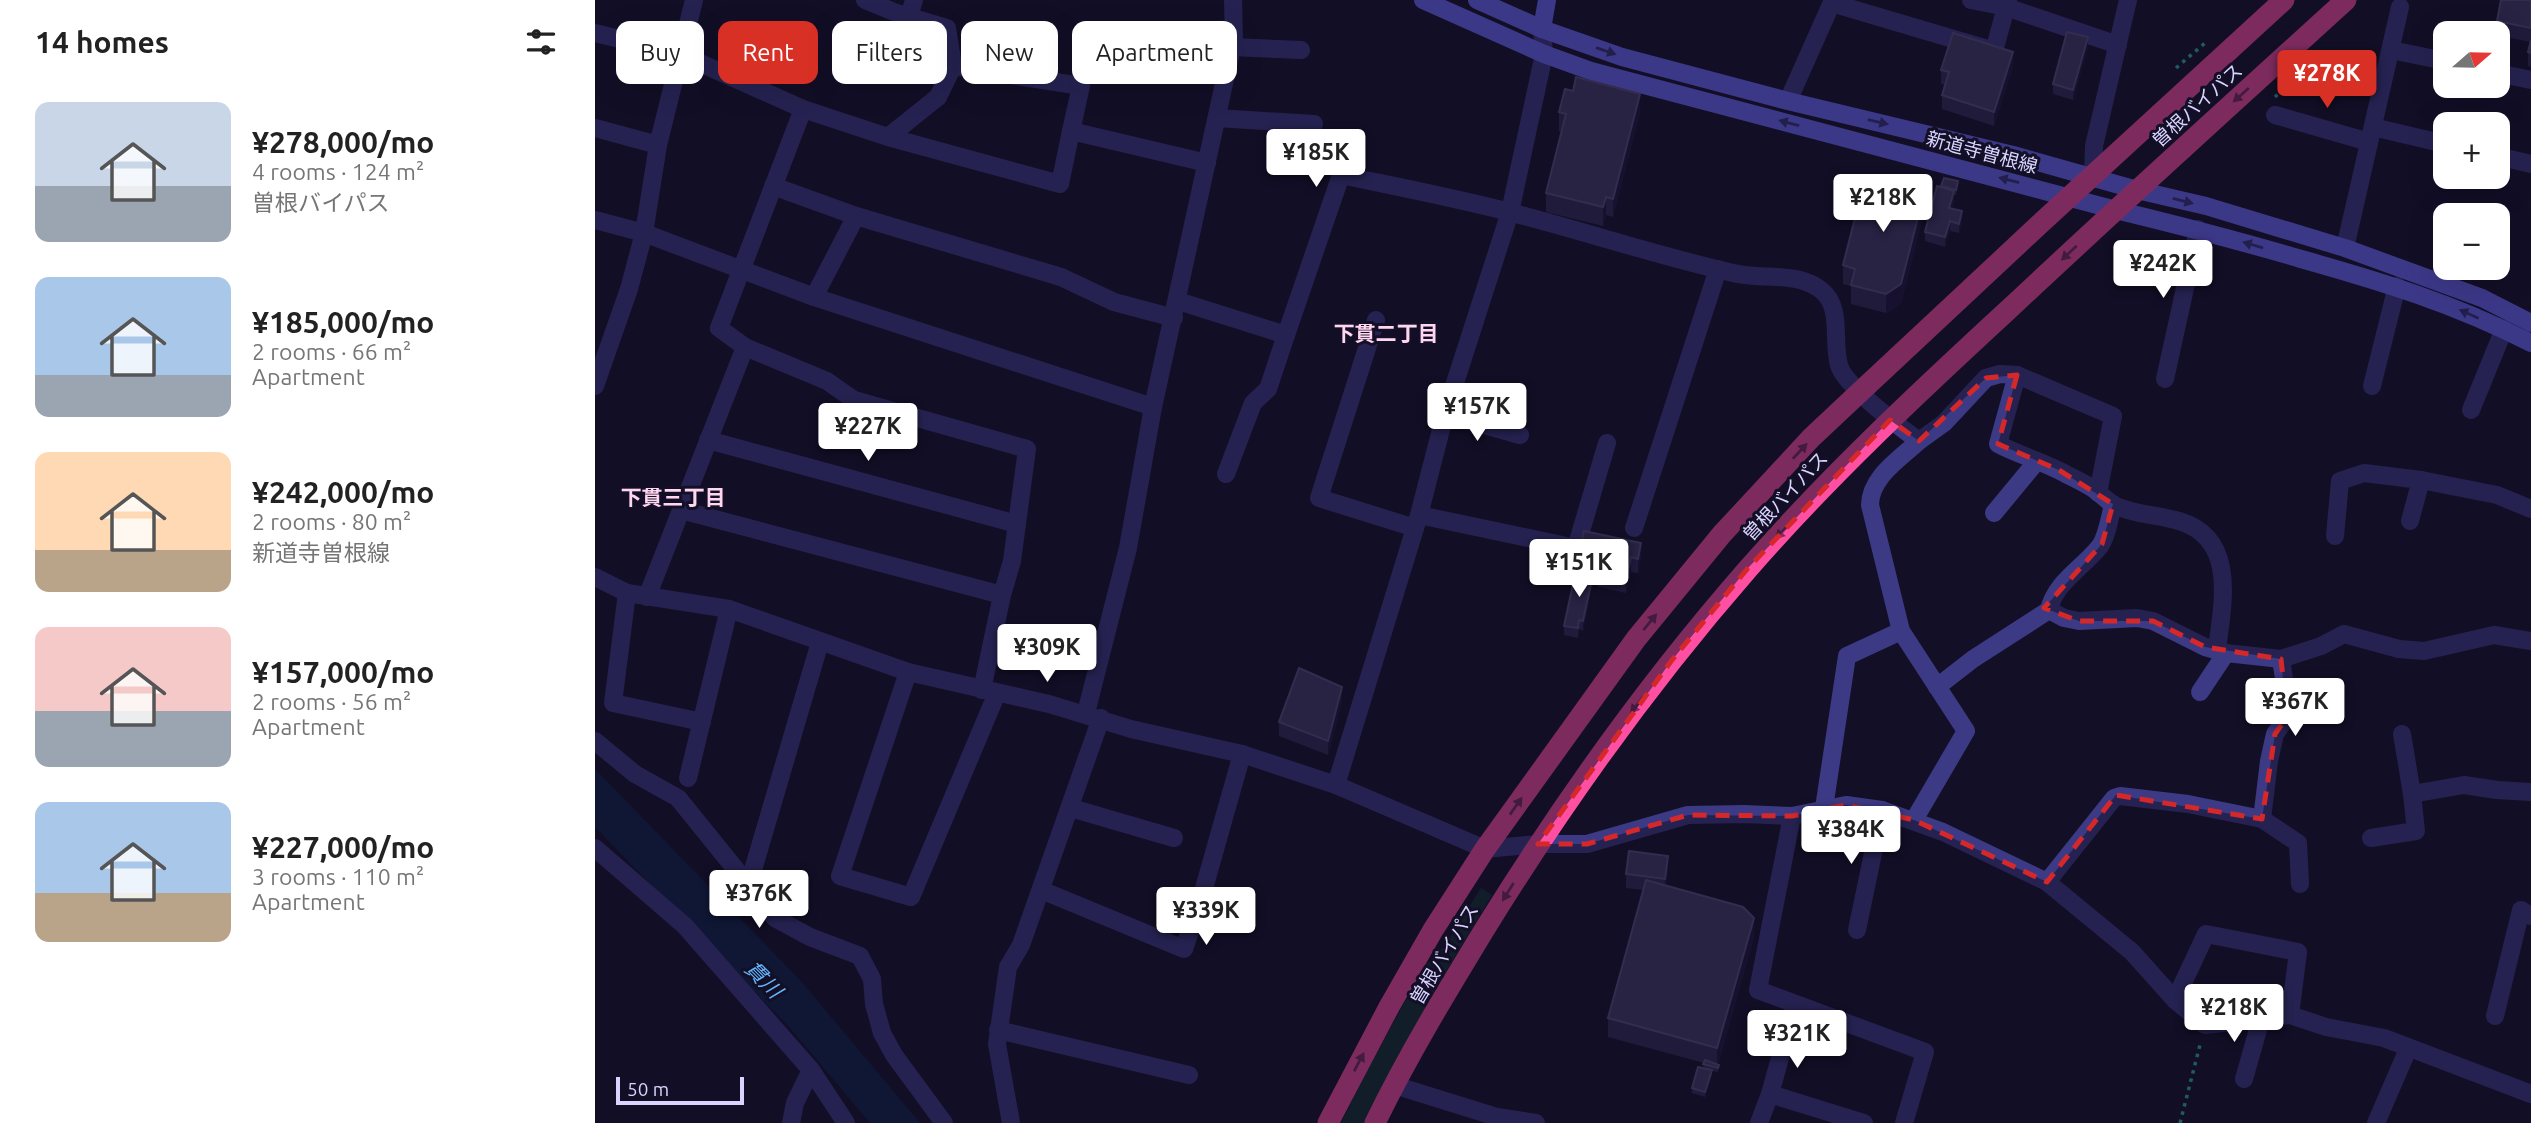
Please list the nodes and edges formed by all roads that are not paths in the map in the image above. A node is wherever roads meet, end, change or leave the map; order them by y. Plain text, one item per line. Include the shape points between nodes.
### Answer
1 (694, 0) edge
2 (865, 0) edge
3 (1233, 0) edge
4 (1423, 0) edge
5 (1477, 0) edge
6 (1547, 0) edge
7 (1971, 0) edge
8 (2129, 0) edge
9 (2284, 0) edge
10 (2346, 0) edge
11 (1833, 2) edge
12 (2007, 4) edge
13 (2400, 7) dead end
14 (911, 8) edge
15 (689, 21) edge
16 (1233, 21) edge
17 (1542, 29) junction
18 (595, 33) edge
19 (616, 38) edge
20 (2118, 45) junction
21 (1237, 47) edge
22 (1301, 50) dead end
23 (2391, 50) junction
24 (1544, 54) junction
25 (2433, 59) edge
26 (704, 65) edge
27 (953, 66) junction
28 (2510, 76) edge
29 (2531, 80) edge
30 (673, 84) edge
31 (1224, 84) edge
32 (1788, 101) junction
33 (803, 109) junction
34 (2275, 115) dead end
35 (1217, 118) junction
36 (1314, 124) dead end
37 (595, 128) edge
38 (1071, 131) junction
39 (2371, 134) junction
40 (888, 137) junction
41 (2433, 142) edge
42 (658, 145) junction
43 (2510, 159) edge
44 (1207, 163) junction
45 (2531, 164) edge
46 (2093, 176) junction
47 (773, 186) junction
48 (2137, 190) junction
49 (2071, 197) junction
50 (2116, 210) junction
51 (1510, 212) junction
52 (856, 216) junction
53 (595, 220) edge
54 (2198, 229) junction
55 (644, 233) junction
56 (2345, 248) junction
57 (1718, 269) junction
58 (741, 270) junction
59 (2397, 286) junction
60 (814, 297) junction
61 (1176, 310) junction
62 (1376, 320) dead end
63 (2531, 323) edge
64 (2504, 329) junction
65 (1286, 335) junction
66 (2531, 343) edge
67 (745, 346) junction
68 (2017, 375) junction
69 (2165, 379) dead end
70 (595, 386) edge
71 (2372, 386) dead end
72 (1860, 392) junction
73 (1153, 407) junction
74 (2471, 410) dead end
75 (1445, 414) junction
76 (1890, 420) junction
77 (1520, 435) dead end
78 (708, 440) junction
79 (1919, 441) junction
80 (1608, 443) dead end
81 (2037, 461) junction
82 (1226, 474) dead end
83 (2421, 480) junction
84 (2098, 493) junction
85 (2113, 504) junction
86 (2531, 509) edge
87 (681, 510) junction
88 (1994, 513) dead end
89 (2410, 521) dead end
90 (1417, 522) junction
91 (1017, 524) junction
92 (1634, 528) dead end
93 (2335, 536) dead end
94 (595, 577) edge
95 (627, 593) junction
96 (1002, 595) junction
97 (647, 597) junction
98 (729, 609) junction
99 (2049, 610) junction
100 (1901, 631) junction
101 (820, 642) junction
102 (2531, 642) edge
103 (2221, 651) junction
104 (2281, 659) junction
105 (908, 672) junction
106 (1937, 687) junction
107 (989, 691) junction
108 (2200, 692) dead end
109 (1093, 716) junction
110 (702, 722) junction
111 (2402, 734) dead end
112 (595, 741) edge
113 (1242, 754) junction
114 (688, 778) dead end
115 (1336, 785) junction
116 (2531, 792) edge
117 (2412, 794) junction
118 (1070, 808) junction
119 (1824, 808) junction
120 (1882, 810) junction
121 (1792, 816) junction
122 (2262, 819) junction
123 (1914, 820) junction
124 (1174, 838) dead end
125 (2371, 838) dead end
126 (1538, 844) junction
127 (595, 848) edge
128 (1485, 849) junction
129 (2047, 882) junction
130 (2300, 884) dead end
131 (748, 887) junction
132 (1041, 890) junction
133 (2531, 916) edge
134 (1857, 930) dead end
135 (2175, 1000) junction
136 (1795, 1004) junction
137 (2290, 1015) junction
138 (2495, 1016) dead end
139 (2261, 1019) junction
140 (998, 1030) junction
141 (2408, 1049) junction
142 (811, 1070) junction
143 (1189, 1075) dead end
144 (2244, 1079) dead end
145 (1394, 1085) junction
146 (1770, 1094) junction
147 (2531, 1094) edge
148 (1496, 1120) edge
149 (791, 1123) edge
150 (846, 1123) edge
151 (944, 1123) edge
152 (1011, 1123) edge
153 (1328, 1123) edge
154 (1375, 1123) edge
155 (1536, 1123) edge
156 (1759, 1123) edge
157 (1864, 1123) edge
158 (1904, 1123) edge
159 (2375, 1123) edge

1 - 15 street
2 - 14 street
3 - 16 street
4 - 24 main road, 新道寺曽根線
5 - 17 main road, 新道寺曽根線
6 - 17 main road
7 - 12 street
8 - 20 street
9 - 46 highway, 曽根バイパス
10 -> 48 highway, 曽根バイパス
11 - 12 street via 1994,51
11 - 32 street
12 - 20 street
13 - 23 street
14 - 27 street via 947,28
17 - 24 street
17 -> 32 main road, 新道寺曽根線 via 1622,57
18 - 19 street
20 - 46 street via 2094,146
21 - 22 street
23 - 25 street
23 - 39 street
49 -> 24 main road, 新道寺曽根線 via 1591,71
24 - 51 street
26 - 33 street
27 - 38 street via 1081,86
27 - 40 street via 937,97
28 - 29 street
30 - 42 street
31 - 35 street
32 -> 46 main road, 新道寺曽根線
33 - 40 street
33 - 47 street
34 - 39 street
35 - 36 street
35 - 44 street
37 - 42 street
38 - 40 street via 1060,184
38 - 44 street
39 - 41 street
39 - 56 street
42 - 55 street
43 - 45 street
44 - 61 street
46 - 48 main road, 新道寺曽根線
46 - 49 highway, 曽根バイパス
47 - 52 street
47 - 58 street
48 - 50 highway, 曽根バイパス
48 -> 56 main road, 新道寺曽根線
49 - 50 main road, 新道寺曽根線
49 - 72 highway, 曽根バイパス
50 - 54 main road, 新道寺曽根線
50 -> 76 highway, 曽根バイパス
51 - 57 street
51 - 65 street via 1341,175
51 - 75 street
52 - 60 street
52 - 61 street via 1061,277 1114,302
53 - 55 street
59 -> 54 main road, 新道寺曽根線
54 - 69 street
55 - 58 street
55 - 70 street
56 - 63 main road, 新道寺曽根線 via 2482,298
57 - 72 street via 1803,281 1819,288 1833,308 1839,367
57 - 92 street
58 - 60 street
58 - 67 street via 719,328
64 -> 59 main road, 新道寺曽根線
59 - 71 street
60 - 73 street
61 - 65 street
61 - 73 street
62 - 90 street via 1319,498
64 - 66 main road, 新道寺曽根線
64 - 74 street
65 - 82 street via 1268,389 1253,402
67 - 78 street
67 - 91 street via 827,381 853,400 1027,449
68 - 79 street via 1986,378 1944,423
68 - 81 street via 1998,444
68 - 84 street via 2113,416
72 - 76 street
128 -> 72 highway, 曽根バイパス via 1653,618 1722,534
73 - 109 street
75 - 77 street
75 - 90 street
76 - 79 street
76 -> 126 highway, 曽根バイパス via 1748,568 1697,629 1613,736
78 - 87 street
78 - 91 street
79 - 100 street via 1878,479 1870,494
80 - 90 street via 1576,548
81 - 84 street
81 - 88 street
83 - 86 street via 2497,495
83 - 89 street
83 - 93 street via 2364,473 2340,481
84 - 85 street
85 - 99 street via 2102,544 2065,581
85 - 103 street via 2178,521 2202,531 2215,545 2222,566
87 - 96 street
87 - 97 street
90 - 115 street
91 - 96 street
94 - 95 street
95 - 97 street
95 - 110 street via 613,703
96 - 107 street
97 - 98 street
98 - 101 street
98 - 110 street
99 - 103 street via 2079,621 2153,621
99 - 106 street
100 - 106 street
100 - 119 street via 1847,656
101 - 105 street
101 - 131 street
102 - 104 street via 2494,635 2424,651 2344,634
103 - 104 street
103 - 108 street
104 - 122 street via 2287,717 2275,734
105 - 107 street
105 - 107 street via 840,876 911,897
106 - 123 street via 1966,731
107 - 109 street
109 - 113 street
109 - 118 street
110 - 114 street
111 - 117 street
112 - 131 street via 635,774 678,798
113 - 115 street
113 - 132 street via 1184,949
115 - 128 street
116 - 117 street via 2464,785
117 - 125 street via 2416,831
118 - 124 street
118 - 132 street
119 - 120 street via 1846,805
119 - 121 street
120 - 123 street
120 - 134 street
121 - 126 street via 1688,815 1587,844
121 - 136 street via 1758,990
122 - 129 street via 2120,796
122 - 130 street via 2298,843
123 - 129 street
126 - 128 street
126 -> 145 highway, 曽根バイパス via 1441,999
127 - 142 street via 685,926
153 -> 128 highway, 曽根バイパス via 1433,930
129 - 135 street via 2132,952
131 - 151 street via 775,918 860,956 872,979 882,1033
132 - 140 street via 1021,945 1007,967
133 - 138 street via 2521,910
135 - 137 street via 2206,934 2298,953
135 - 139 street via 2204,1025
136 - 146 street
136 - 158 street via 1925,1052
137 - 139 street
137 - 141 street via 2383,1038
139 - 144 street
140 - 143 street
140 - 152 street
141 - 147 street
141 - 159 street
142 - 149 street
142 - 150 street
145 - 148 street
145 - 154 highway, 曽根バイパス
146 - 156 street
146 - 157 street
148 - 155 street

